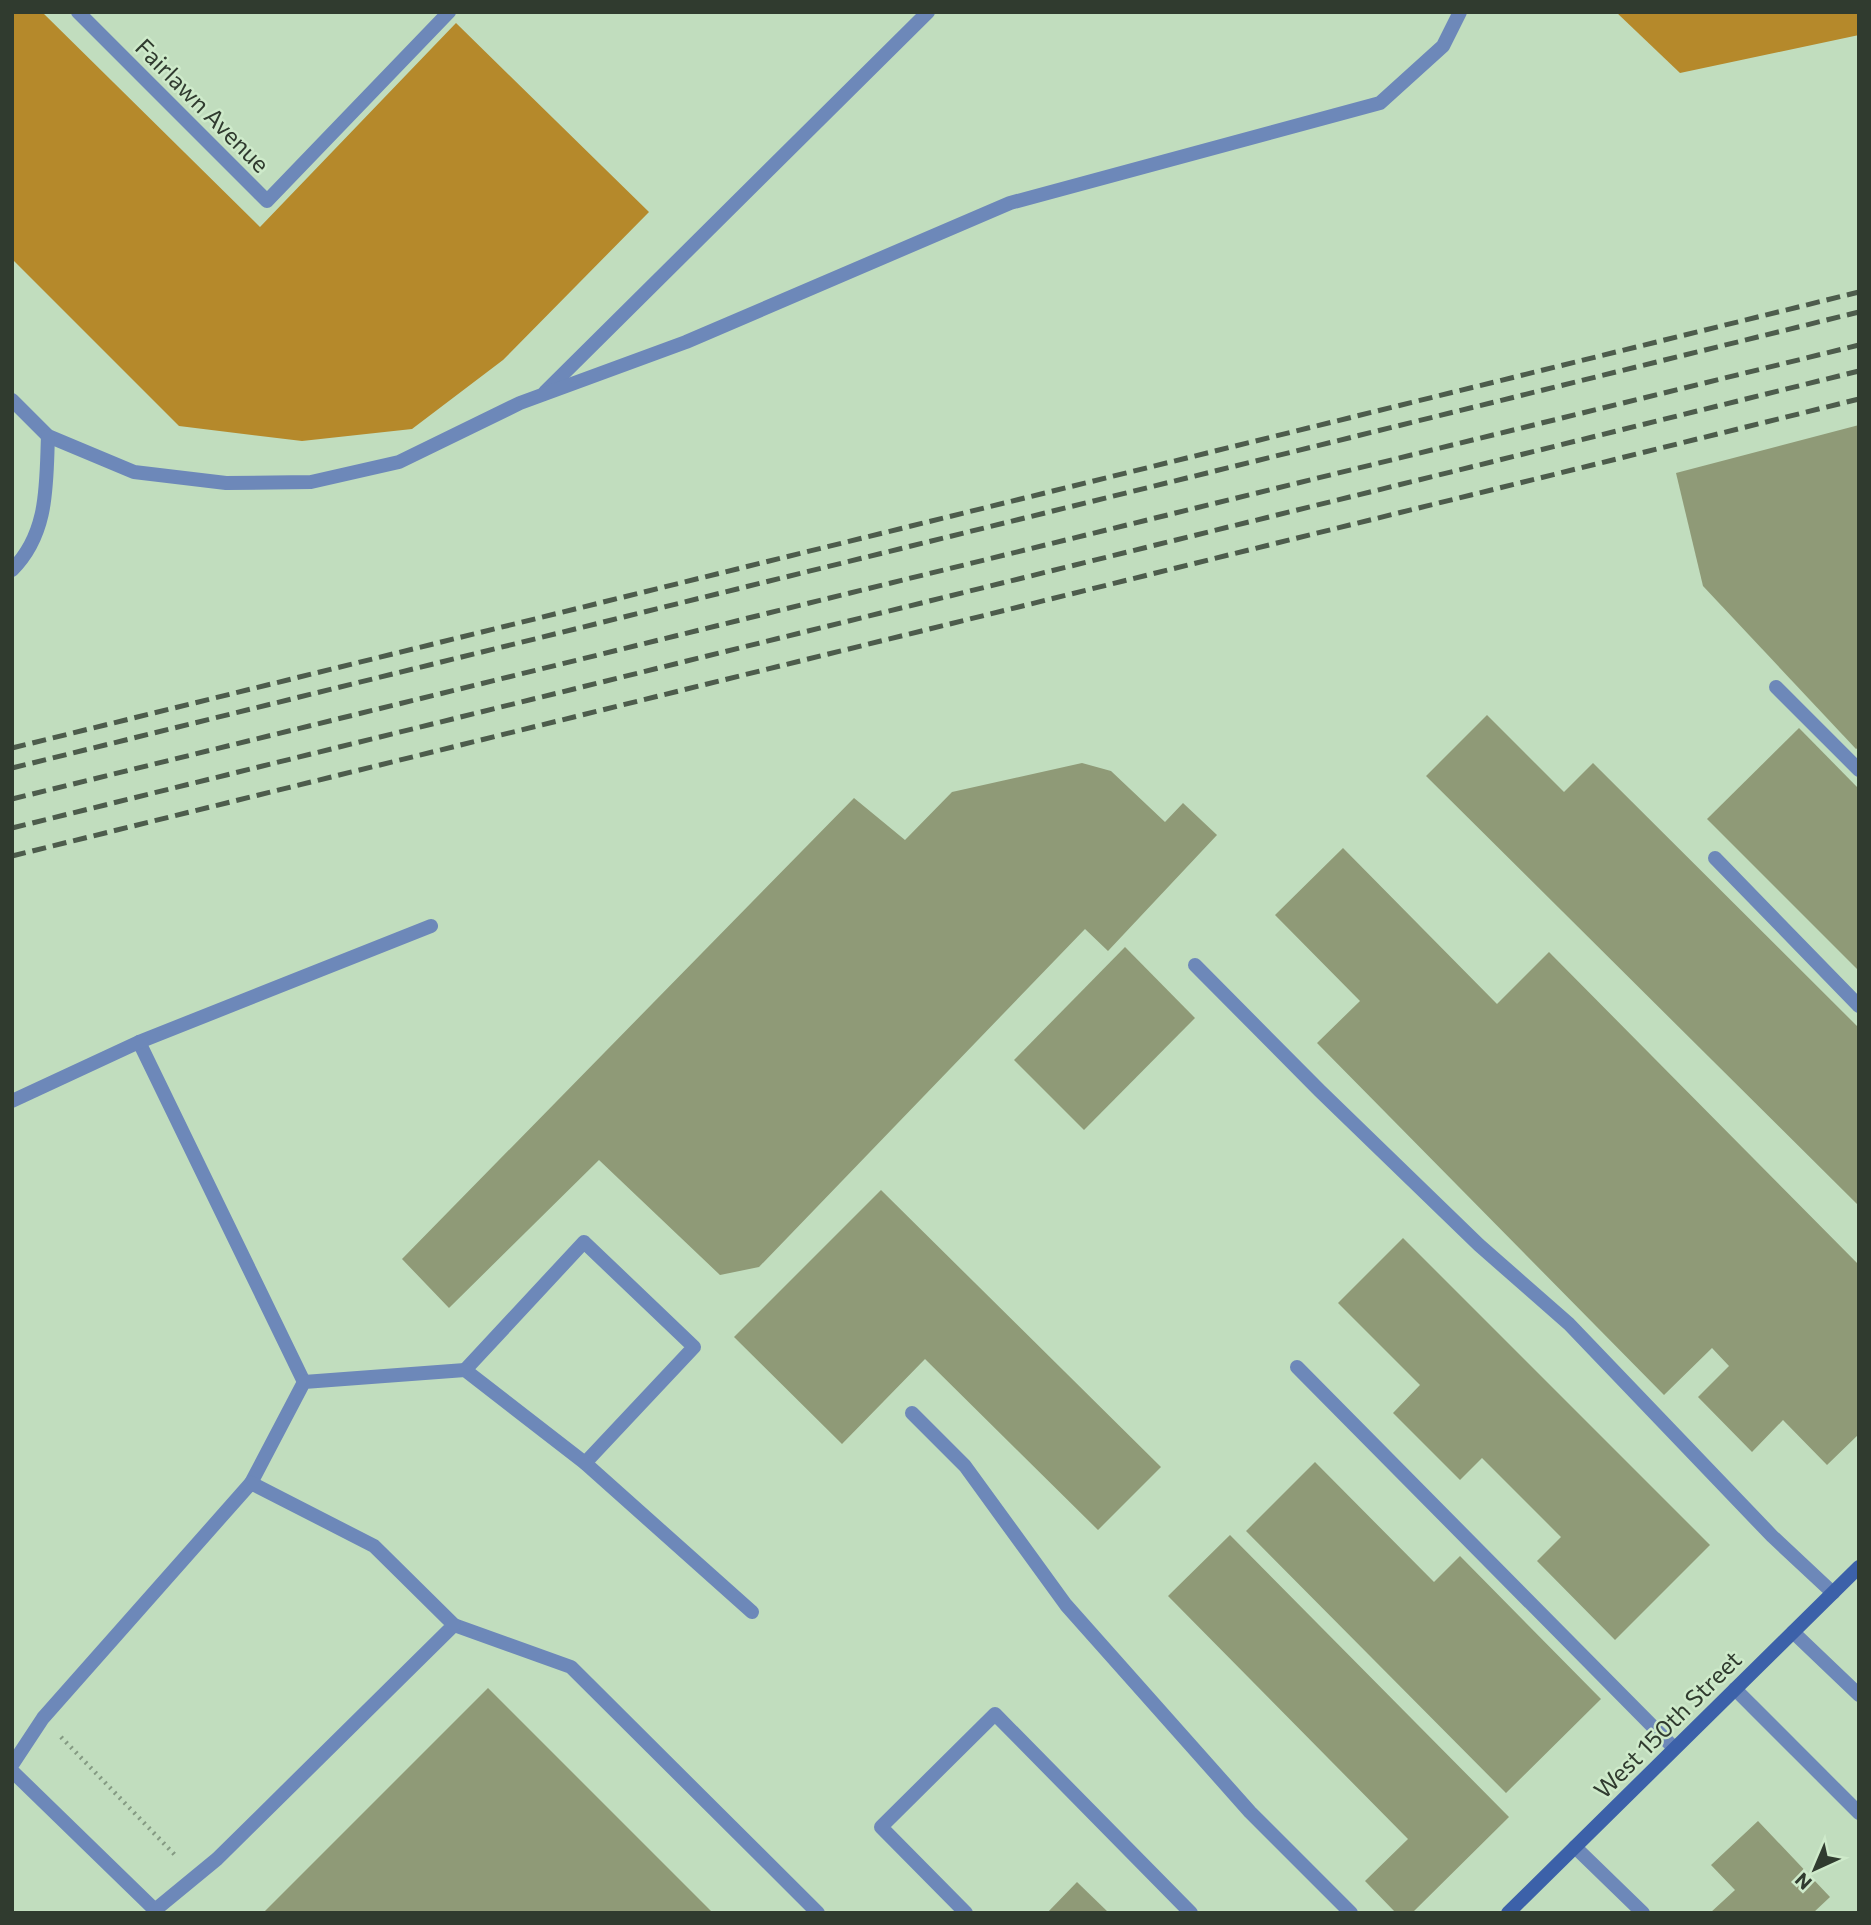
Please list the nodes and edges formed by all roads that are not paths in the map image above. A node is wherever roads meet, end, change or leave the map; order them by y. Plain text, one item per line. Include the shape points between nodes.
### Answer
1 (78, 12) edge
2 (449, 12) edge
3 (928, 12) edge
4 (1461, 12) edge
5 (541, 395) junction
6 (12, 400) edge
7 (48, 436) junction
8 (12, 570) edge
9 (1776, 687) dead end
10 (1859, 770) edge
11 (1715, 858) dead end
12 (431, 926) dead end
13 (1195, 965) dead end
14 (1859, 1006) edge
15 (139, 1042) junction
16 (12, 1101) edge
17 (1297, 1367) dead end
18 (465, 1370) junction
19 (304, 1382) junction
20 (912, 1413) dead end
21 (585, 1463) junction
22 (251, 1483) junction
23 (1859, 1567) edge
24 (1833, 1592) junction
25 (752, 1612) dead end
26 (454, 1625) junction
27 (1793, 1632) junction
28 (1735, 1689) junction
29 (1859, 1695) edge
30 (1674, 1748) junction
31 (12, 1765) edge
32 (12, 1771) edge
33 (1859, 1814) edge
34 (1575, 1847) junction
35 (155, 1912) edge
36 (818, 1913) edge
37 (966, 1913) edge
38 (1191, 1913) edge
39 (1351, 1913) edge
40 (1508, 1913) edge
41 (1643, 1913) edge

1 - 2 street, Fairlawn Avenue via 267,201
3 - 5 street
4 - 5 street via 1443,46 1380,103 1010,203 686,342
5 - 7 street via 399,462 311,482 226,483 134,472
6 - 7 street
7 - 8 street via 44,511 26,556
9 - 10 street
11 - 14 street
12 - 15 street
13 - 24 street via 1479,1245 1570,1324 1772,1536
15 - 16 street
15 - 19 street
17 - 30 street
18 - 19 street
18 - 21 street
18 - 21 street via 584,1242 694,1348
19 - 22 street
20 - 39 street via 965,1466 1066,1605 1250,1812
21 - 25 street
22 - 26 street via 374,1546
22 - 31 street via 43,1718
23 - 24 main road, West 150th Street
24 - 27 main road, West 150th Street
26 - 35 street via 217,1859
26 - 36 street via 571,1667
27 - 28 main road, West 150th Street
27 - 29 street
28 - 30 main road, West 150th Street
28 - 33 street
30 - 34 main road, West 150th Street
32 - 35 street
34 - 40 main road, West 150th Street
34 - 41 street
37 - 38 street via 881,1827 995,1714

